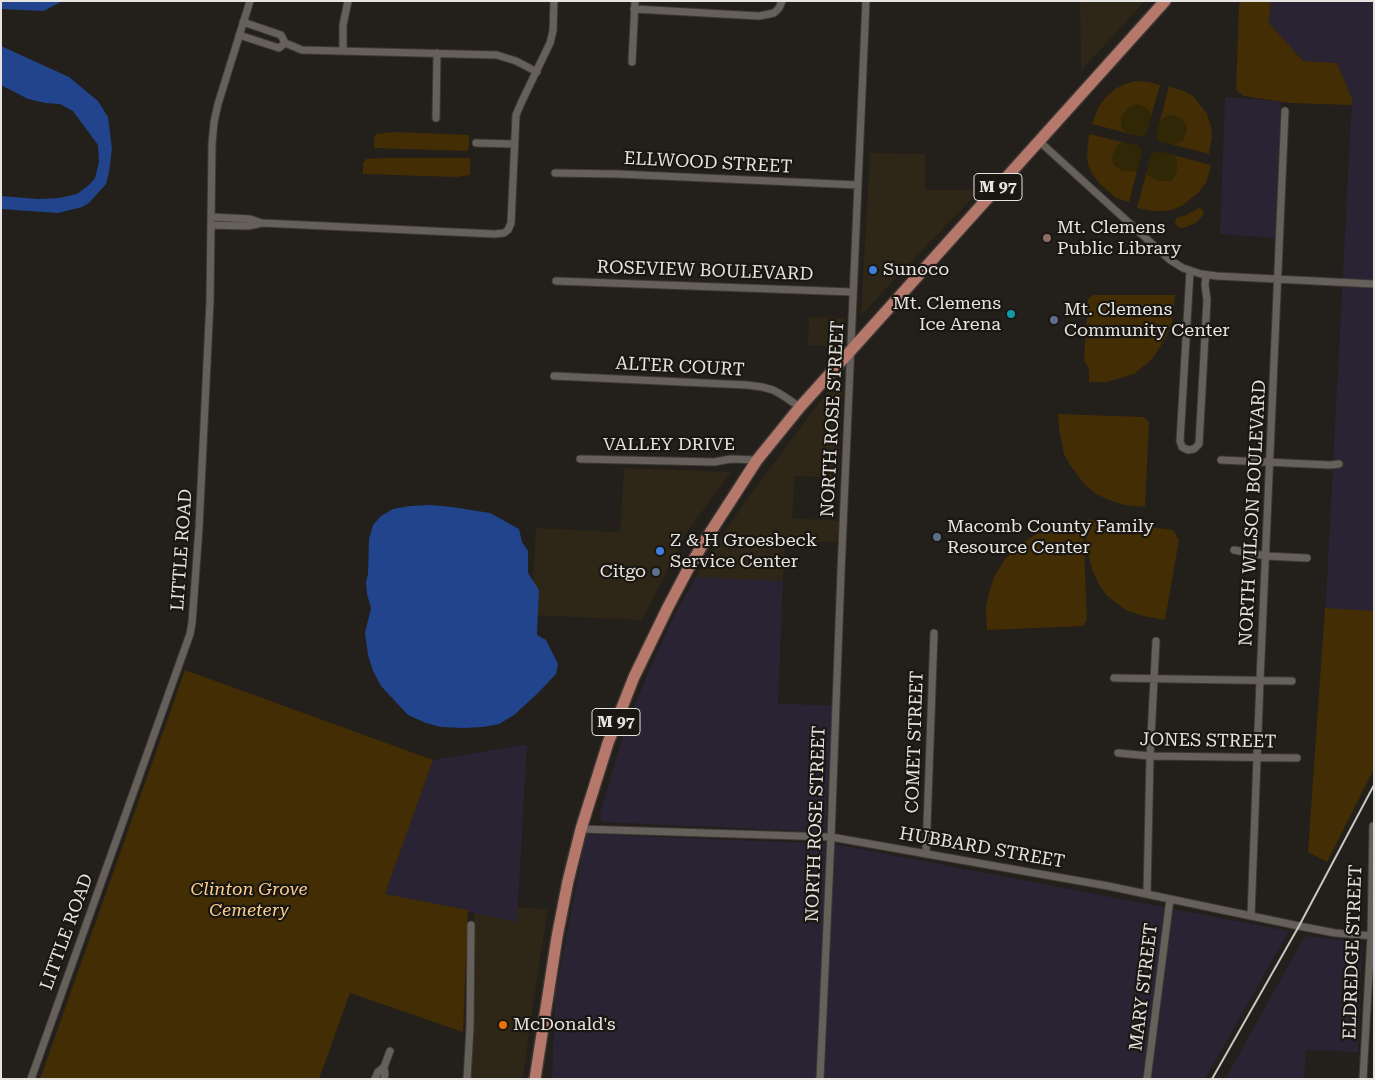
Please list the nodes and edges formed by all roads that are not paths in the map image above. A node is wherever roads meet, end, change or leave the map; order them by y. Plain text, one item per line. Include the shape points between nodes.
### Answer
1 (250, 1) edge
2 (348, 1) edge
3 (554, 1) edge
4 (782, 1) edge
5 (866, 1) edge
6 (1166, 1) edge
7 (635, 5) edge
8 (243, 22) junction
9 (268, 30) junction
10 (239, 35) junction
11 (264, 43) junction
12 (285, 43) junction
13 (343, 51) junction
14 (437, 53) junction
15 (632, 62) dead end
16 (536, 72) junction
17 (1285, 111) dead end
18 (436, 118) dead end
19 (1039, 141) junction
20 (476, 143) dead end
21 (514, 144) junction
22 (556, 173) dead end
23 (858, 185) junction
24 (212, 216) junction
25 (234, 222) junction
26 (212, 225) junction
27 (1190, 271) junction
28 (1206, 275) junction
29 (1278, 279) junction
30 (556, 281) dead end
31 (1374, 284) edge
32 (853, 292) junction
33 (850, 350) junction
34 (554, 376) dead end
35 (800, 407) junction
36 (580, 460) dead end
37 (758, 460) junction
38 (1221, 460) dead end
39 (1270, 462) junction
40 (1339, 464) dead end
41 (1234, 550) dead end
42 (1266, 556) junction
43 (1306, 558) dead end
44 (934, 633) dead end
45 (1156, 641) dead end
46 (1114, 678) dead end
47 (1153, 678) junction
48 (1260, 680) junction
49 (1292, 681) dead end
50 (1118, 753) dead end
51 (1150, 756) junction
52 (1257, 757) junction
53 (1297, 758) dead end
54 (1373, 826) edge
55 (581, 829) junction
56 (831, 837) junction
57 (926, 853) junction
58 (1147, 894) junction
59 (1170, 900) junction
60 (1251, 916) junction
61 (471, 925) dead end
62 (1372, 936) edge
63 (390, 1052) dead end
64 (384, 1067) junction
65 (31, 1079) edge
66 (375, 1079) edge
67 (384, 1079) edge
68 (467, 1079) edge
69 (535, 1079) edge
70 (820, 1079) edge
71 (1147, 1079) edge
72 (1363, 1079) edge

1 - 8 street, LITTLE ROAD
2 - 13 street via 343,25
3 - 16 street via 552,37
4 - 7 street via 774,13 758,16
5 - 23 street, NORTH ROSE STREET
6 - 19 main road, M 97
7 - 15 street
8 - 9 street
8 - 10 street, LITTLE ROAD
9 - 11 street
9 - 12 street via 281,35
10 - 11 street
10 - 24 street, LITTLE ROAD via 214,122
11 - 12 street via 279,48
12 - 13 street via 302,50
13 - 14 street
14 - 16 street via 497,55
14 - 18 street
16 - 21 street via 516,116
17 - 29 street, NORTH WILSON BOULEVARD
19 - 27 street via 1170,260
19 - 33 main road, M 97
20 - 21 street
21 - 25 street via 511,223 504,233 262,223 252,226
22 - 23 street, ELLWOOD STREET
23 - 32 street, NORTH ROSE STREET
24 - 25 street
24 - 26 street, LITTLE ROAD
25 - 26 street
26 - 65 street, LITTLE ROAD via 206,398 190,634
27 - 28 street
27 - 28 street via 1180,441 1188,450 1200,444
28 - 29 street
29 - 31 street
29 - 39 street, NORTH WILSON BOULEVARD
30 - 32 street, ROSEVIEW BOULEVARD
32 - 33 street, NORTH ROSE STREET
33 - 35 main road, M 97
33 - 56 street, NORTH ROSE STREET
34 - 35 street, ALTER COURT via 747,385 773,390
35 - 37 main road, M 97
36 - 37 street, VALLEY DRIVE
37 - 55 main road, M 97 via 697,554 634,677
38 - 39 street
39 - 40 street
39 - 42 street, NORTH WILSON BOULEVARD
41 - 42 street
42 - 43 street
42 - 48 street, NORTH WILSON BOULEVARD
44 - 57 street, COMET STREET
45 - 47 street
46 - 47 street
47 - 48 street
47 - 51 street
48 - 49 street
48 - 52 street, NORTH WILSON BOULEVARD
50 - 51 street, JONES STREET
51 - 52 street, JONES STREET
51 - 58 street
52 - 53 street, JONES STREET
52 - 60 street, NORTH WILSON BOULEVARD
54 - 62 street, ELDREDGE STREET
55 - 56 street, HUBBARD STREET
55 - 69 main road, M 97 via 556,938
56 - 57 street, HUBBARD STREET
56 - 70 street, NORTH ROSE STREET
57 - 58 street, HUBBARD STREET
58 - 59 street, HUBBARD STREET
59 - 60 street, HUBBARD STREET
59 - 71 street, MARY STREET
60 - 62 street, HUBBARD STREET
61 - 68 street
62 - 72 street, ELDREDGE STREET
63 - 64 street
64 - 66 street
64 - 67 street

